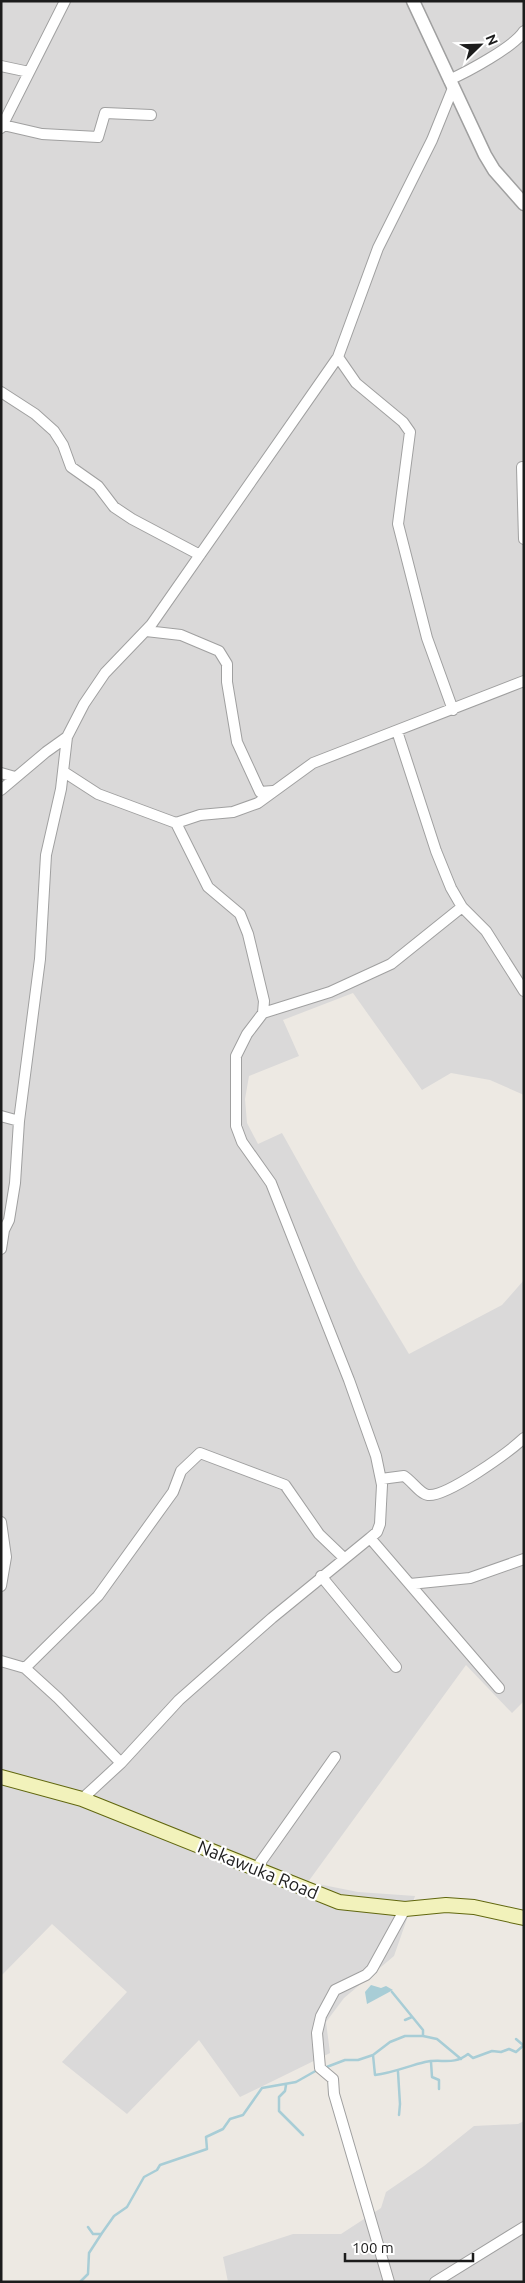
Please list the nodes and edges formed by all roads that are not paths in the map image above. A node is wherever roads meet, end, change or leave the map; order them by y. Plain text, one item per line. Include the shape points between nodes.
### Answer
1 (65, 1) edge
2 (413, 1) edge
3 (524, 31) edge
4 (1, 66) edge
5 (29, 72) junction
6 (451, 84) junction
7 (151, 115) dead end
8 (2, 127) edge
9 (524, 204) edge
10 (338, 356) junction
11 (1, 392) edge
12 (522, 467) dead end
13 (524, 539) edge
14 (200, 555) junction
15 (146, 632) junction
16 (524, 681) edge
17 (453, 710) junction
18 (397, 731) junction
19 (67, 737) junction
20 (46, 752) junction
21 (64, 759) junction
22 (64, 772) junction
23 (1, 773) edge
24 (15, 778) junction
25 (1, 790) edge
26 (274, 791) junction
27 (176, 823) junction
28 (462, 907) junction
29 (522, 984) edge
30 (262, 1013) junction
31 (1, 1116) edge
32 (19, 1121) junction
33 (3, 1230) edge
34 (1, 1249) edge
35 (524, 1438) edge
36 (381, 1479) junction
37 (1, 1522) edge
38 (370, 1538) junction
39 (344, 1558) junction
40 (524, 1559) edge
41 (321, 1576) junction
42 (410, 1584) junction
43 (1, 1586) edge
44 (1, 1661) edge
45 (396, 1667) dead end
46 (24, 1668) junction
47 (499, 1688) dead end
48 (335, 1757) dead end
49 (121, 1763) junction
50 (1, 1778) edge
51 (82, 1799) junction
52 (255, 1870) junction
53 (406, 1910) junction
54 (524, 1918) edge
55 (524, 2227) edge
56 (389, 2282) edge
57 (435, 2282) edge

1 - 5 street
2 - 6 street
3 - 6 street via 512,45 483,60
4 - 5 street
5 - 8 street
6 - 9 street via 494,170
6 - 10 street via 432,140 378,248
7 - 8 street via 105,113 98,136 42,134
10 - 14 street
10 - 17 street via 356,383 403,422 410,432 398,524 427,638
11 - 14 street via 54,431 71,467 98,486 114,507
12 - 13 street
14 - 15 street
15 - 19 street via 105,673
15 - 26 street via 181,635 219,651 227,664 237,742 260,792
16 - 17 street
17 - 18 street
18 - 26 street via 313,763
18 - 28 street via 436,851
19 - 20 street
19 - 21 street
20 - 21 street
20 - 24 street
21 - 22 street
22 - 27 street via 98,794
22 - 32 street via 46,855 40,959
23 - 24 street
24 - 25 street
26 - 27 street via 246,809 200,815
27 - 30 street via 208,887 244,919 263,996
28 - 29 street via 486,931
28 - 30 street via 391,964 330,992
30 - 36 street via 246,1034 236,1056 238,1134 271,1183 349,1380
31 - 32 street
32 - 33 street via 15,1183 9,1220
33 - 34 street
35 - 36 street via 476,1473 451,1488 433,1494 426,1494 404,1476
36 - 38 street via 380,1524
37 - 43 street via 6,1557
38 - 39 street
38 - 42 street
39 - 41 street
39 - 46 street via 319,1534 285,1485 200,1453 181,1471 173,1492 98,1596
40 - 42 street via 470,1578
41 - 45 street
41 - 49 street via 179,1700
42 - 47 street
44 - 46 street
46 - 49 street
48 - 52 street
49 - 51 street
50 - 51 main road, Nakawuka Road
51 - 52 main road, Nakawuka Road
52 - 53 main road, Nakawuka Road via 339,1902
53 - 54 main road, Nakawuka Road via 446,1905 474,1907
53 - 56 street via 372,1969 335,1990 321,2016 317,2033 320,2068 333,2079 334,2094
55 - 57 street

